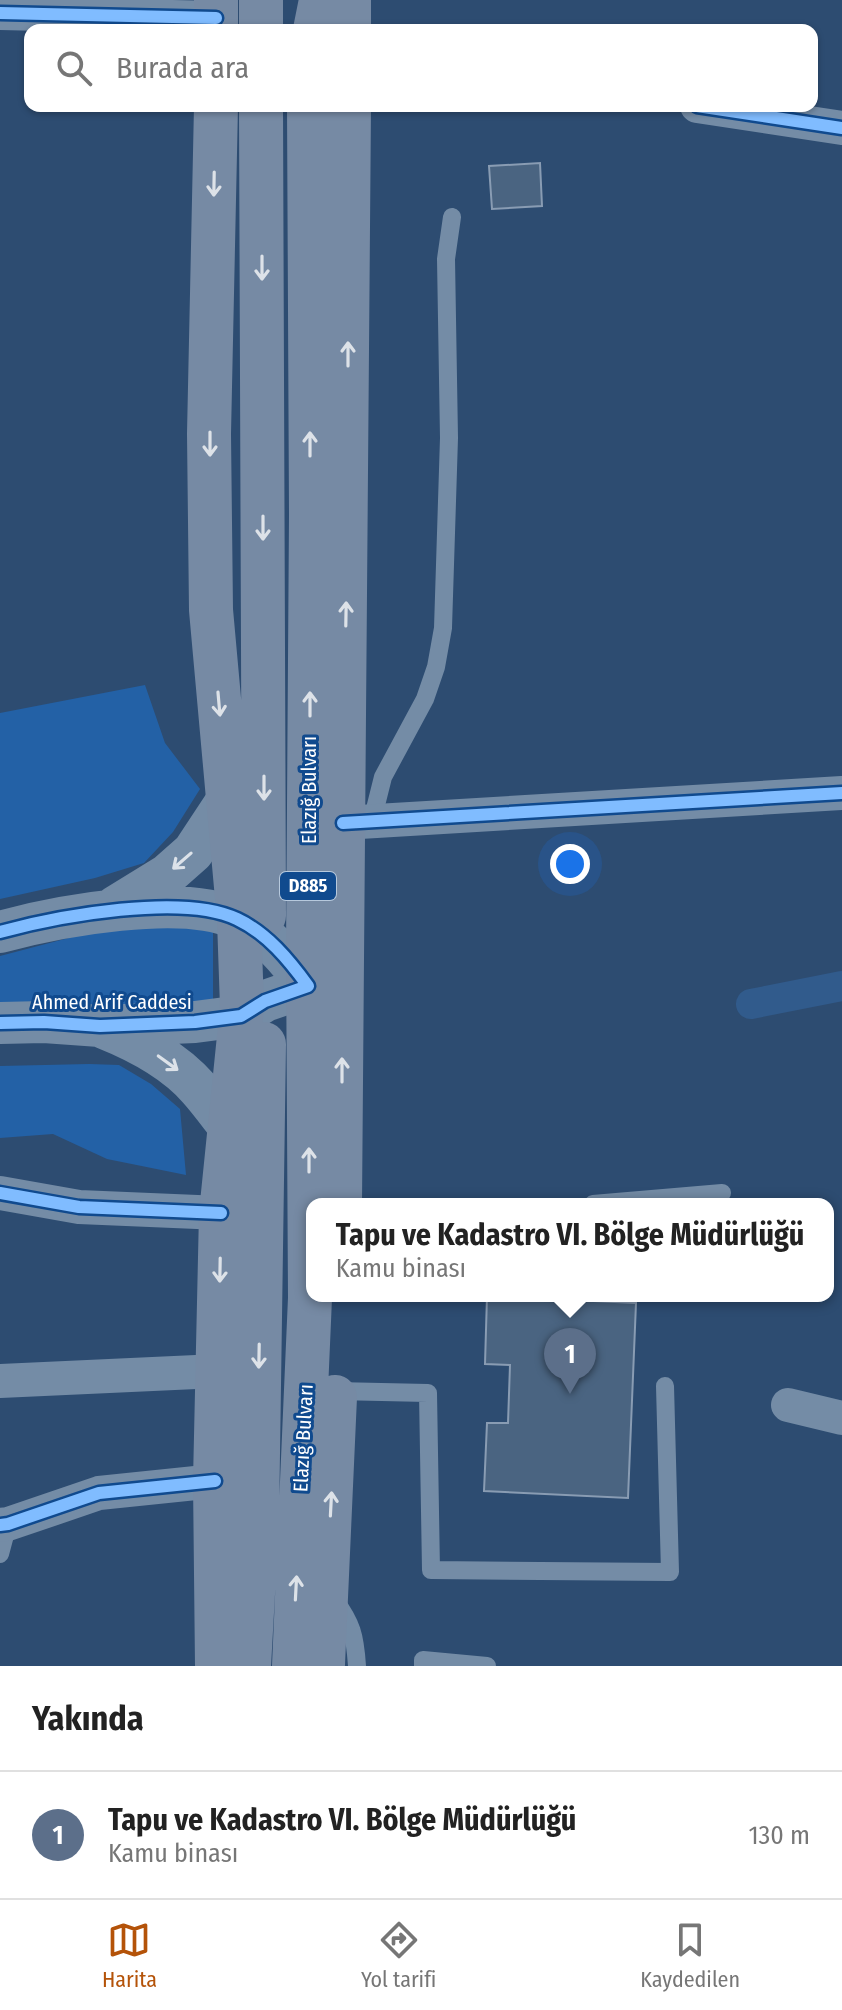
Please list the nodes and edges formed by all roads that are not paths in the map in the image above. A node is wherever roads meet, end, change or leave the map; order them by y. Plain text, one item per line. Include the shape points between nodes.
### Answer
1 (261, 0) edge
2 (308, 0) edge
3 (321, 0) edge
4 (349, 0) edge
5 (0, 13) edge
6 (216, 16) edge
7 (261, 24) edge
8 (308, 24) edge
9 (316, 24) edge
10 (349, 24) edge
11 (216, 112) edge
12 (261, 112) edge
13 (309, 112) edge
14 (349, 112) edge
15 (737, 112) edge
16 (842, 128) edge
17 (452, 217) dead end
18 (842, 793) edge
19 (228, 799) junction
20 (357, 822) junction
21 (104, 913) junction
22 (252, 929) junction
23 (0, 932) edge
24 (308, 986) junction
25 (253, 1009) junction
26 (0, 1023) edge
27 (100, 1026) junction
28 (229, 1130) junction
29 (262, 1164) junction
30 (0, 1193) edge
31 (722, 1193) dead end
32 (309, 1198) edge
33 (340, 1198) edge
34 (663, 1198) edge
35 (221, 1213) junction
36 (310, 1302) edge
37 (337, 1302) edge
38 (218, 1371) junction
39 (0, 1381) edge
40 (665, 1386) dead end
41 (335, 1391) junction
42 (788, 1405) dead end
43 (842, 1418) edge
44 (215, 1481) junction
45 (3, 1534) edge
46 (327, 1590) junction
47 (217, 1666) edge
48 (249, 1666) edge
49 (294, 1666) edge
50 (323, 1666) edge
51 (357, 1666) edge
52 (423, 1666) edge
53 (487, 1666) edge
54 (495, 1666) edge

1 - 7 highway
2 - 8 highway
3 - 9 highway
4 - 10 highway
5 - 6 street
11 -> 19 highway via 211,610
12 -> 22 highway, D885
24 -> 13 highway, Elazığ Bulvarı / D885
20 -> 14 highway
15 - 16 street
17 - 20 lane via 446,259 449,438 443,628 425,699
18 - 20 street
19 -> 21 street via 193,852 167,875
19 - 22 highway
33 -> 20 highway
21 - 22 street via 157,906 212,909
21 - 23 street
22 - 24 street via 284,954
22 - 25 highway, D885
24 - 25 street, Ahmed Arif Caddesi
32 -> 24 highway, Elazığ Bulvarı / D885
25 - 27 street, Ahmed Arif Caddesi via 195,1022
25 - 28 highway
25 - 29 highway, D885
26 - 27 street, Ahmed Arif Caddesi
27 -> 28 street, Ahmed Arif Caddesi via 173,1065 199,1088
28 - 29 street, Ahmed Arif Caddesi
28 - 35 highway
29 -> 48 highway, D885 via 257,1522
30 - 35 street via 79,1207
31 - 34 lane
35 -> 38 highway
49 -> 36 highway, Elazığ Bulvarı / D885
37 - 41 highway
38 - 39 street
38 - 44 highway
40 - 41 lane via 670,1572 431,1570 428,1393
46 -> 41 highway
42 - 43 street
44 - 45 street via 99,1493
44 - 47 highway
46 - 50 highway
46 - 51 lane via 349,1620
52 - 53 lane via 423,1660
53 - 54 lane

